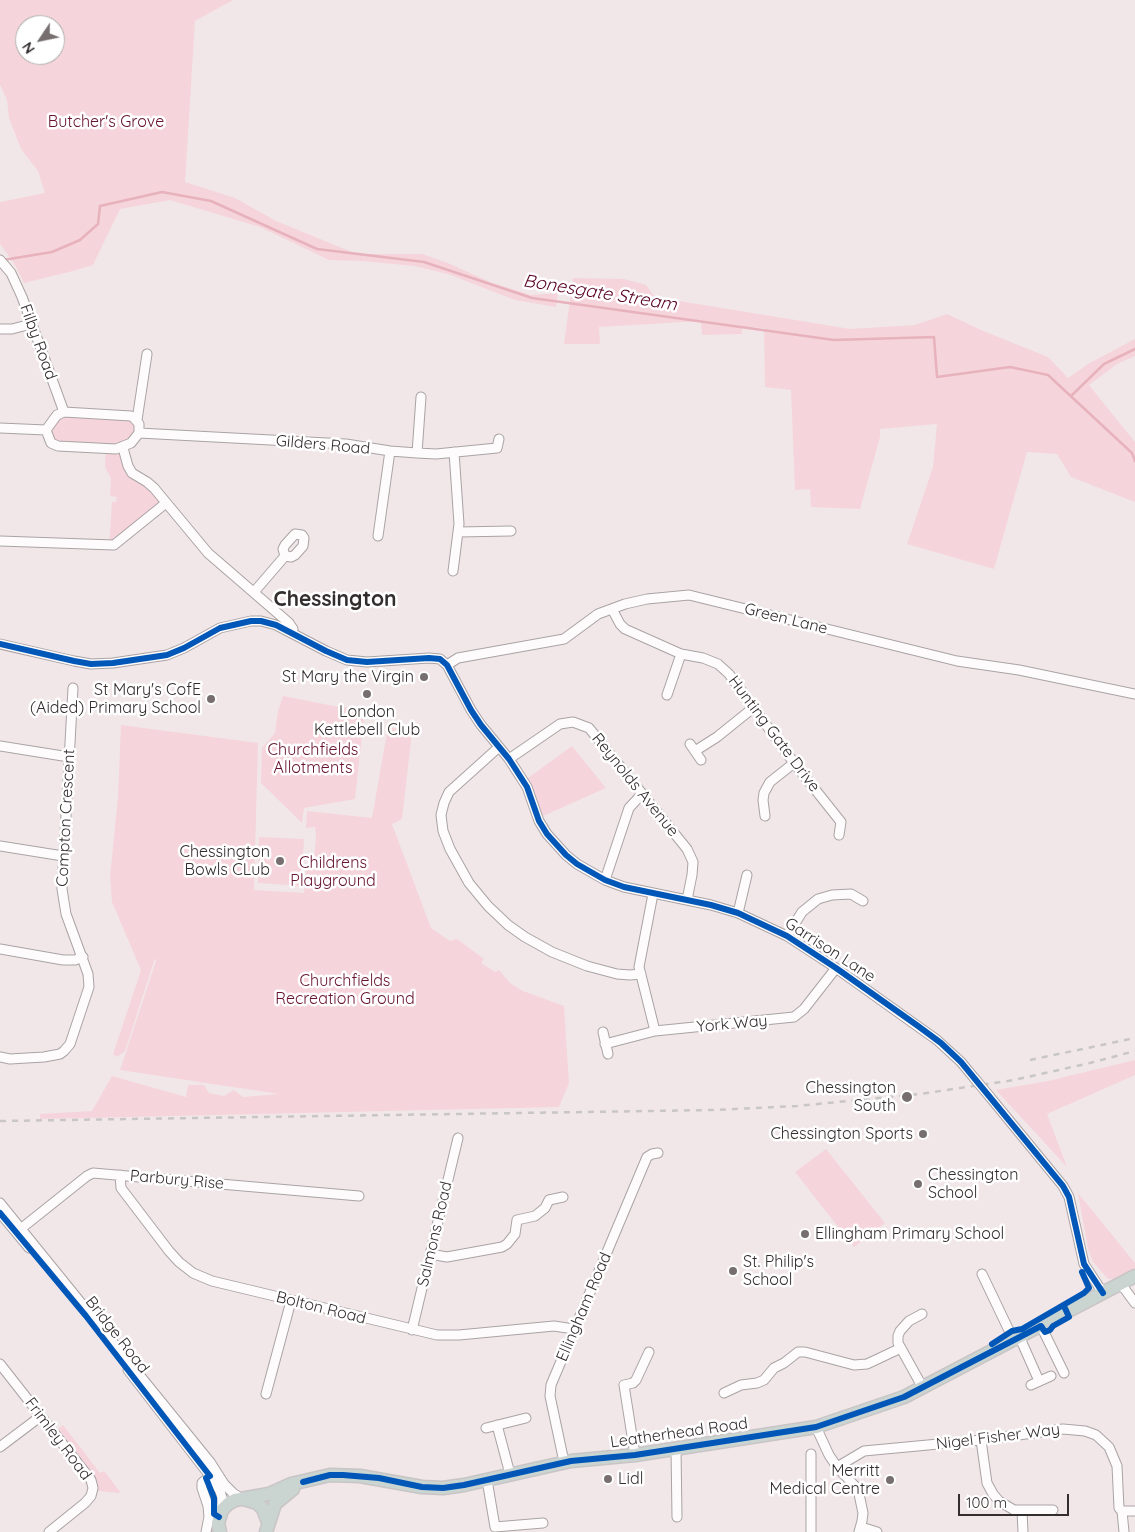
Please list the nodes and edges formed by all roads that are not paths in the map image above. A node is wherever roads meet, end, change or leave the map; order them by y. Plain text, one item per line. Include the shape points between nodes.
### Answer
1 (0, 260) edge
2 (31, 324) junction
3 (0, 329) edge
4 (147, 354) dead end
5 (423, 403) dead end
6 (64, 412) junction
7 (137, 420) junction
8 (0, 428) edge
9 (46, 430) junction
10 (139, 433) junction
11 (123, 448) junction
12 (498, 448) dead end
13 (390, 451) junction
14 (454, 452) junction
15 (417, 453) junction
16 (166, 503) junction
17 (511, 531) dead end
18 (458, 532) junction
19 (378, 536) dead end
20 (0, 540) edge
21 (285, 556) dead end
22 (453, 571) dead end
23 (254, 592) junction
24 (267, 604) junction
25 (612, 609) junction
26 (261, 621) junction
27 (291, 633) junction
28 (0, 644) edge
29 (681, 654) junction
30 (447, 665) junction
31 (73, 688) dead end
32 (1135, 694) edge
33 (667, 695) dead end
34 (754, 708) junction
35 (0, 746) edge
36 (499, 747) junction
37 (69, 757) junction
38 (510, 759) junction
39 (701, 760) dead end
40 (794, 763) junction
41 (642, 794) junction
42 (764, 816) dead end
43 (839, 835) dead end
44 (0, 846) edge
45 (63, 856) junction
46 (747, 875) dead end
47 (605, 880) junction
48 (653, 894) junction
49 (687, 900) junction
50 (863, 901) dead end
51 (738, 913) junction
52 (787, 936) junction
53 (0, 949) edge
54 (82, 958) junction
55 (836, 968) junction
56 (641, 974) junction
57 (603, 1032) dead end
58 (655, 1032) junction
59 (606, 1044) junction
60 (608, 1054) dead end
61 (0, 1057) edge
62 (458, 1138) dead end
63 (658, 1153) dead end
64 (120, 1175) junction
65 (359, 1196) dead end
66 (563, 1197) dead end
67 (0, 1203) edge
68 (0, 1213) edge
69 (18, 1231) junction
70 (430, 1254) junction
71 (982, 1274) dead end
72 (1135, 1276) edge
73 (1121, 1284) junction
74 (1103, 1294) junction
75 (292, 1301) junction
76 (1135, 1303) edge
77 (922, 1314) dead end
78 (1042, 1326) junction
79 (574, 1329) junction
80 (412, 1330) junction
81 (1017, 1339) junction
82 (901, 1348) junction
83 (649, 1352) dead end
84 (0, 1364) edge
85 (1064, 1373) dead end
86 (1051, 1376) dead end
87 (923, 1388) junction
88 (724, 1393) dead end
89 (266, 1394) dead end
90 (41, 1416) junction
91 (526, 1418) dead end
92 (497, 1425) junction
93 (816, 1427) junction
94 (486, 1428) dead end
95 (981, 1440) junction
96 (0, 1447) edge
97 (676, 1449) junction
98 (811, 1454) dead end
99 (635, 1455) junction
100 (564, 1462) junction
101 (837, 1467) junction
102 (510, 1474) junction
103 (210, 1476) junction
104 (487, 1480) junction
105 (303, 1482) junction
106 (243, 1499) junction
107 (222, 1510) junction
108 (1053, 1510) dead end
109 (1022, 1511) junction
110 (1122, 1511) junction
111 (1135, 1512) edge
112 (677, 1517) dead end
113 (543, 1523) dead end
114 (267, 1529) edge
115 (860, 1530) edge
116 (219, 1531) edge
117 (49, 1532) edge
118 (206, 1532) edge
119 (811, 1532) edge
120 (877, 1532) edge
121 (1023, 1532) edge
122 (1124, 1532) edge

1 - 2 street, Filby Road via 22,297
2 - 3 street
2 - 6 street, Filby Road
4 - 7 street
5 - 15 street
6 - 7 street via 131,416
6 - 9 street via 57,415
7 - 10 street
8 - 9 street
9 - 11 street via 51,443 58,446
10 - 11 street
10 - 13 street, Gilders Road via 346,444
11 - 16 street via 132,473 147,482
12 - 14 street, Gilders Road
13 - 15 street, Gilders Road
13 - 19 street
14 - 15 street, Gilders Road
14 - 18 street
16 - 20 street via 114,545
16 - 23 street via 208,553
17 - 18 street via 500,527
18 - 22 street
21 - 23 street
23 - 24 street
24 - 26 street
24 - 27 street via 292,626
25 - 29 street, Hunting Gate Drive via 625,629
25 - 30 street, Green Lane via 598,614 564,639 458,658
25 - 32 street, Green Lane via 647,599 689,595 957,661
26 - 27 street
26 - 28 street via 245,621 220,628 167,655 113,663 74,662
27 - 30 street via 348,660 372,662 434,658
29 - 33 street
29 - 34 street, Hunting Gate Drive via 718,664
30 - 36 street, Garrison Lane via 471,710
31 - 37 street, Compton Crescent
34 - 39 street via 717,737 692,747
34 - 40 street, Hunting Gate Drive
35 - 37 street
36 - 38 street, Garrison Lane
36 - 56 street via 449,792 441,815 450,849 469,883 508,925 552,952 617,974
37 - 45 street, Compton Crescent
38 - 41 street, Reynolds Avenue via 560,724 573,722 589,728
38 - 47 street, Garrison Lane via 527,787 547,834 577,864
40 - 42 street via 770,782 764,793
40 - 43 street, Hunting Gate Drive via 841,822
41 - 47 street via 629,808
41 - 49 street, Reynolds Avenue via 687,849 693,862
44 - 45 street
45 - 54 street, Compton Crescent via 62,898
46 - 51 street
47 - 48 street, Garrison Lane
48 - 49 street, Garrison Lane
48 - 56 street via 639,967
49 - 51 street, Garrison Lane
50 - 52 street via 851,894 825,896 802,912
51 - 52 street, Garrison Lane
52 - 55 street, Garrison Lane
53 - 54 street via 63,960
54 - 61 street, Compton Crescent via 90,980 89,987 68,1047 52,1056
55 - 58 street, York Way via 804,1010 794,1017
55 - 74 street, Garrison Lane, bridge via 941,1043 961,1062 1063,1186 1069,1197 1084,1264
56 - 58 street
57 - 59 street
58 - 59 street, York Way
59 - 60 street
62 - 70 street, Salmons Road
63 - 79 street, Ellingham Road via 647,1157
64 - 65 street, Parbury Rise
64 - 69 street, Parbury Rise via 90,1174
64 - 75 street, Bolton Road via 122,1190 186,1268 212,1281
66 - 70 street via 549,1200 535,1216 517,1220 515,1234 502,1247 447,1257
67 - 69 street, Bridge Road
68 - 69 street, Bridge Road
69 - 103 street, Bridge Road
69 - 106 street, Bridge Road via 210,1462 224,1484
70 - 80 street, Salmons Road
71 - 81 street
72 - 73 highway, Leatherhead Road
73 - 74 highway, Leatherhead Road
73 - 76 street
74 - 78 highway, Leatherhead Road
75 - 80 street, Bolton Road
75 - 89 street
77 - 82 street via 908,1321 900,1331 898,1342
78 - 81 highway, Leatherhead Road
78 - 85 street
79 - 80 street, Bolton Road via 554,1326 452,1335
79 - 100 street, Ellingham Road via 549,1390
81 - 86 street via 1035,1383
81 - 87 highway, Leatherhead Road
82 - 87 street
82 - 88 street via 866,1364 854,1365 798,1352 774,1368 764,1380 741,1384
83 - 99 street via 636,1380 624,1385
84 - 90 street, Frimley Road
87 - 93 highway, Leatherhead Road via 885,1405
90 - 96 street
90 - 117 street, Frimley Road via 83,1469 93,1488 85,1503
91 - 92 street
92 - 94 street
92 - 102 street
93 - 97 highway, Leatherhead Road
93 - 101 street
95 - 101 street, Nigel Fisher Way via 864,1451
95 - 109 street via 987,1482 993,1494 1006,1506
95 - 110 street, Nigel Fisher Way via 1063,1429 1096,1435 1113,1454 1117,1466 1118,1502
97 - 99 highway, Leatherhead Road
97 - 112 street
98 - 119 street
99 - 100 highway, Leatherhead Road
100 - 102 highway, Leatherhead Road
101 - 115 street via 859,1494 862,1505
102 - 104 highway, Leatherhead Road
103 - 107 street, Bridge Road via 220,1491
103 - 118 street via 202,1483 208,1512
104 - 105 highway, Leatherhead Road via 443,1488 343,1475
104 - 113 street via 495,1527
105 - 106 highway, Leatherhead Road
105 - 114 highway via 275,1504
106 - 107 highway, Leatherhead Road via 235,1500
106 - 114 highway via 251,1500 263,1509
107 - 116 highway
108 - 109 street
109 - 121 street
110 - 111 street
110 - 122 street, Nigel Fisher Way
115 - 120 street

